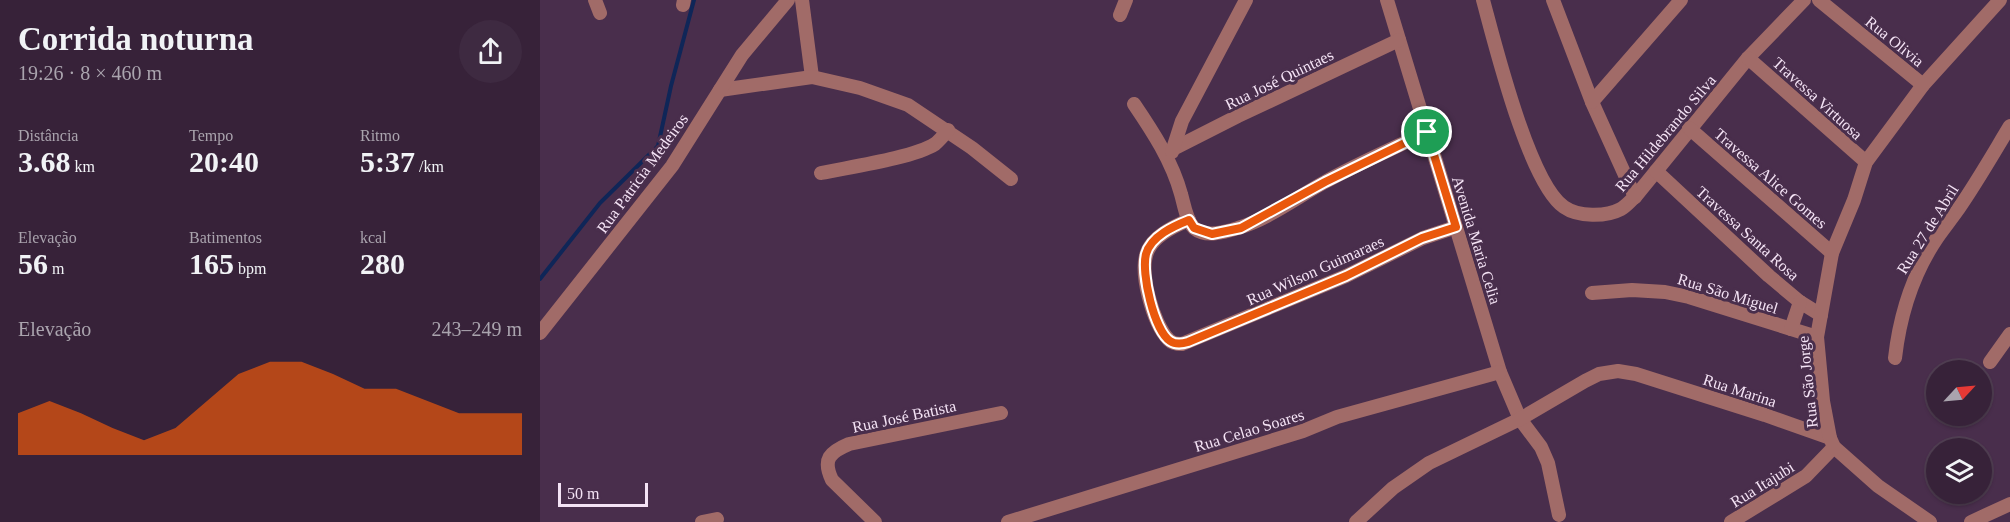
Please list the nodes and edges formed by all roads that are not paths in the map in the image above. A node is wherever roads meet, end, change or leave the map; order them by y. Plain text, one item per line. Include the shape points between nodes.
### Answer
1 (788, 0) edge
2 (802, 0) edge
3 (1126, 0) edge
4 (1246, 0) edge
5 (1387, 0) edge
6 (1483, 0) edge
7 (1553, 0) edge
8 (1681, 0) edge
9 (1804, 0) edge
10 (1819, 0) edge
11 (2000, 0) edge
12 (1120, 15) dead end
13 (1399, 40) junction
14 (1748, 58) junction
15 (812, 77) junction
16 (1923, 85) junction
17 (720, 90) junction
18 (1592, 102) junction
19 (1134, 104) dead end
20 (2010, 126) edge
21 (1689, 129) junction
22 (948, 130) junction
23 (1427, 132) junction
24 (1172, 156) junction
25 (1866, 162) junction
26 (1656, 171) junction
27 (820, 173) dead end
28 (1011, 179) dead end
29 (1635, 197) junction
30 (1189, 220) junction
31 (1456, 227) junction
32 (1832, 253) junction
33 (1592, 292) dead end
34 (1800, 302) junction
35 (1821, 315) junction
36 (1791, 329) junction
37 (540, 333) edge
38 (2010, 334) edge
39 (1817, 337) junction
40 (1895, 358) dead end
41 (1991, 360) edge
42 (1500, 372) junction
43 (1001, 412) dead end
44 (1520, 419) junction
45 (1832, 442) junction
46 (2010, 504) edge
47 (1559, 515) dead end
48 (717, 519) dead end
49 (702, 522) edge
50 (875, 522) edge
51 (1008, 522) edge
52 (1357, 522) edge
53 (1731, 522) edge
54 (1930, 522) edge
55 (1971, 522) edge

1 - 17 street, Rua Patricia Medeiros via 742,55
2 - 15 street
3 - 12 street
4 - 24 street via 1182,121
5 - 13 street, Avenida Maria Celia
6 - 29 street, Rua Hildebrando Silva via 1503,71 1546,187 1564,208 1582,213 1610,213
7 - 18 street
8 - 18 street
9 - 14 street, Rua Hildebrando Silva
10 - 16 street, Rua Olivia
11 - 16 street
13 - 23 street, Avenida Maria Celia
13 - 24 street, Rua José Quintaes via 1238,116
14 - 21 street, Rua Hildebrando Silva
14 - 25 street, Travessa Virtuosa
15 - 17 street
15 - 22 street via 908,105
16 - 25 street, Rua São Jorge
17 - 37 street, Rua Patricia Medeiros via 672,166
18 - 29 street
19 - 24 street
20 - 40 street, Rua 27 de Abril via 1919,267 1905,300
21 - 26 street, Rua Hildebrando Silva
21 - 32 street, Travessa Alice Gomes
22 - 27 street via 929,147
22 - 28 street
23 - 30 street via 1241,228 1212,234 1194,228
23 - 31 street, Avenida Maria Celia
24 - 30 street
25 - 32 street, Rua São Jorge
26 - 29 street, Rua Hildebrando Silva
26 - 34 street, Travessa Santa Rosa
30 - 31 street, Rua Wilson Guimaraes via 1153,242 1146,253 1145,267 1152,306 1161,328 1172,342 1182,344 1346,276 1422,238
31 - 42 street, Avenida Maria Celia
32 - 35 street, Rua São Jorge
33 - 36 street, Rua São Miguel via 1665,292
34 - 35 street, Travessa Santa Rosa
34 - 36 street
35 - 39 street, Rua São Jorge
36 - 39 street, Rua São Miguel
38 - 41 street
39 - 45 street, Rua São Jorge via 1823,401
42 - 44 street, Avenida Maria Celia
42 - 51 street, Rua Celao Soares via 1337,417
43 - 50 street, Rua José Batista via 849,444 831,455 827,462 832,480
44 - 45 street, Rua Marina via 1599,374 1618,371
44 - 47 street, Avenida Maria Celia via 1548,463
44 - 52 street, Rua Marina via 1429,463 1393,488
45 - 53 street, Rua Itajubi via 1806,476
45 - 54 street, Rua Marina via 1878,486
46 - 55 street
48 - 49 street

